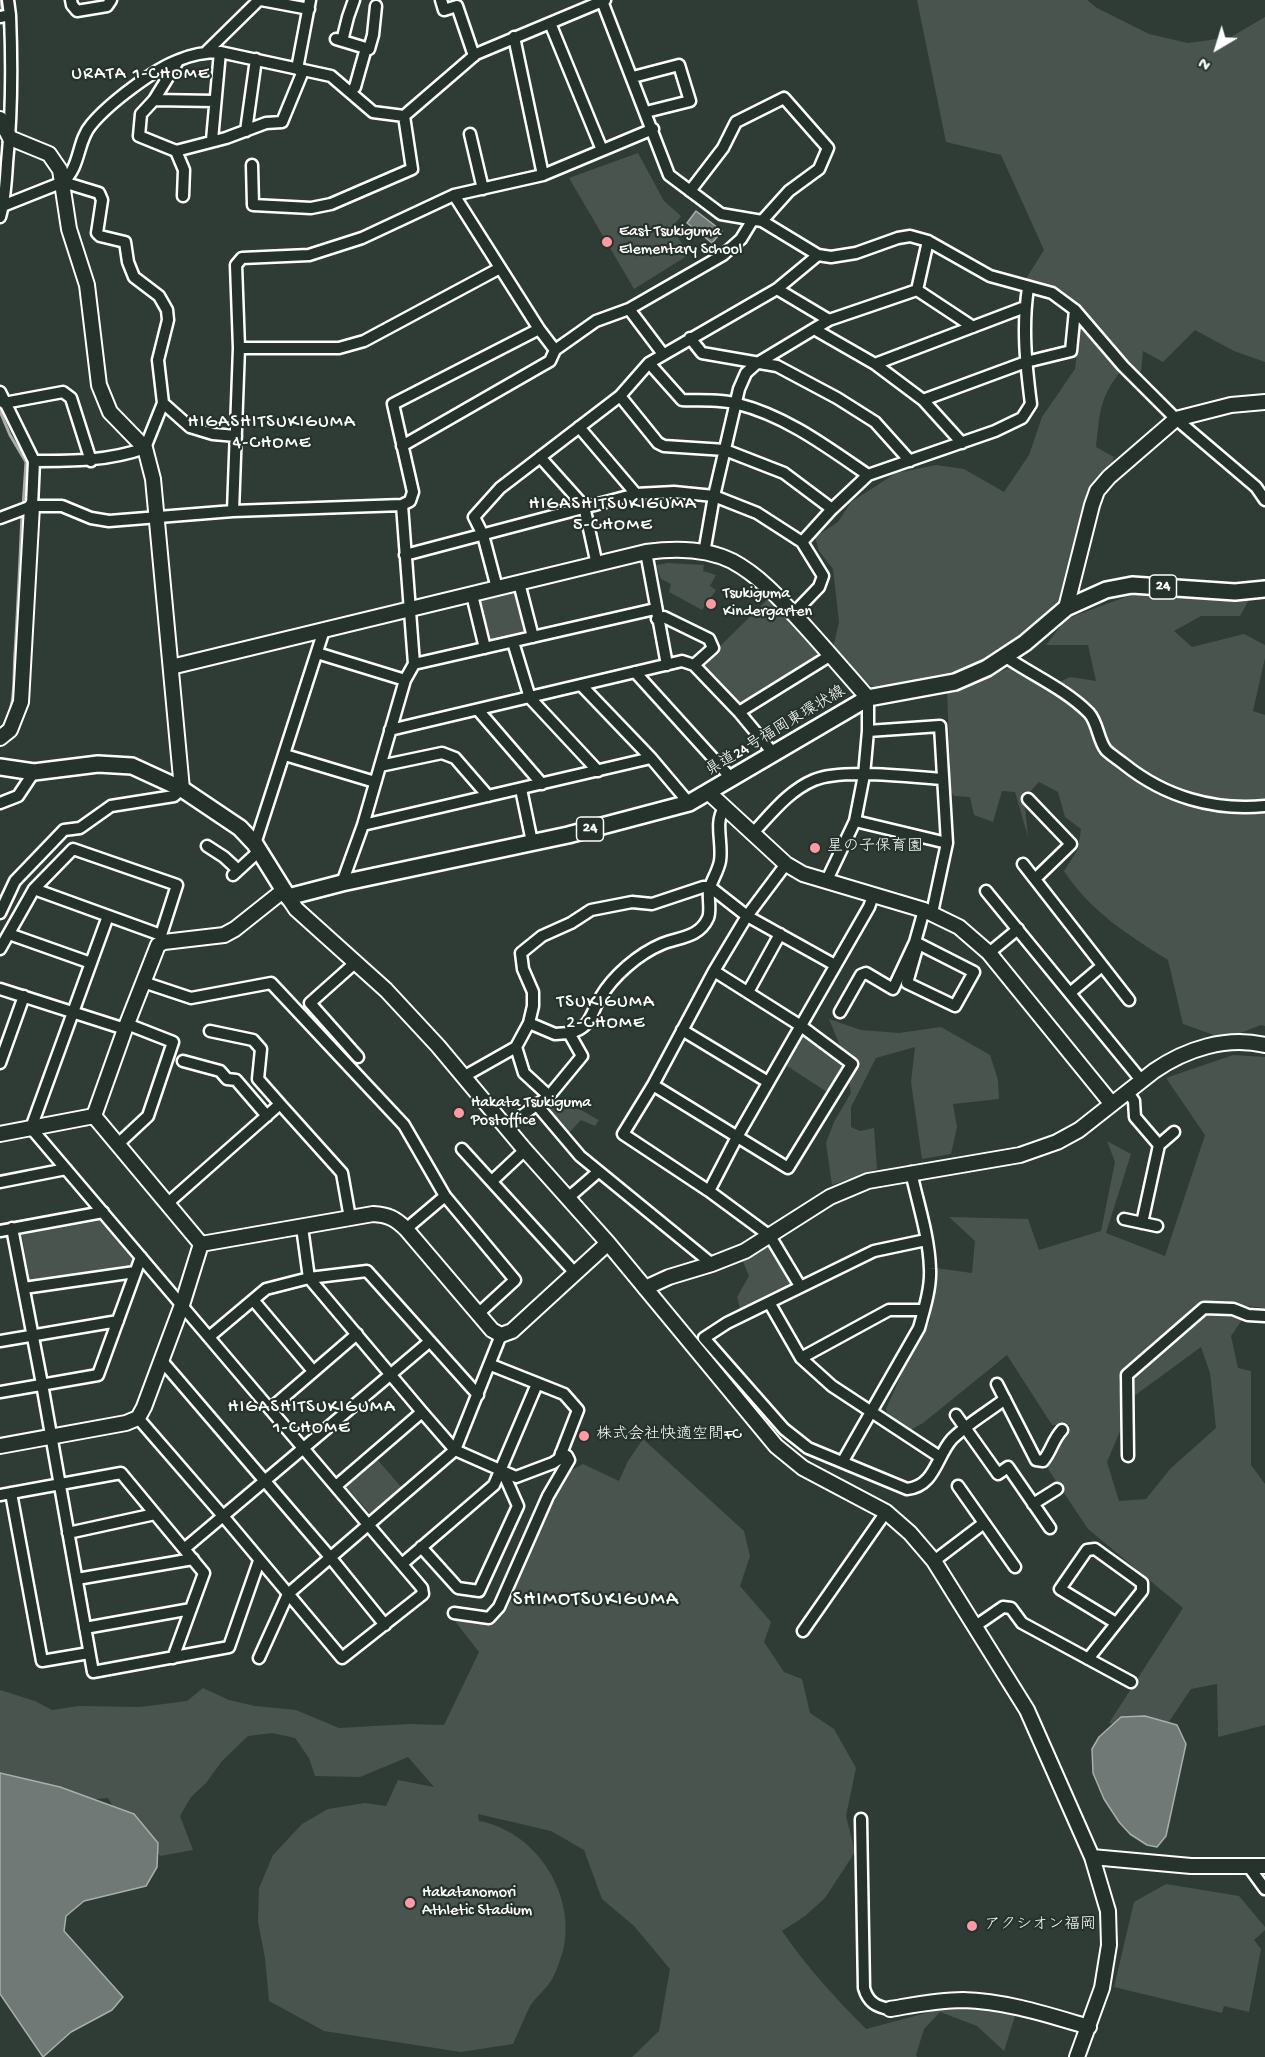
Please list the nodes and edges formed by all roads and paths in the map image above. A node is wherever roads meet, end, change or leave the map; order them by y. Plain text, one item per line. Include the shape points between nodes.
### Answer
1 (8, 0) edge
2 (71, 0) edge
3 (111, 0) edge
4 (260, 0) edge
5 (354, 0) edge
6 (441, 0) edge
7 (603, 1) edge
8 (310, 4) edge
9 (376, 6) dead end
10 (5, 16) edge
11 (550, 23) junction
12 (514, 38) junction
13 (366, 48) junction
14 (206, 52) junction
15 (220, 52) junction
16 (474, 56) junction
17 (256, 59) junction
18 (178, 60) junction
19 (300, 70) junction
20 (633, 77) junction
21 (350, 92) junction
22 (154, 100) junction
23 (215, 101) junction
24 (646, 112) junction
25 (404, 116) junction
26 (0, 119) edge
27 (653, 129) junction
28 (246, 130) junction
29 (470, 134) dead end
30 (10, 138) junction
31 (212, 140) junction
32 (176, 150) junction
33 (602, 150) junction
34 (252, 165) dead end
35 (543, 175) junction
36 (63, 182) junction
37 (483, 189) junction
38 (690, 191) junction
39 (454, 195) junction
40 (183, 196) dead end
41 (2, 206) edge
42 (0, 218) edge
43 (757, 221) junction
44 (928, 241) junction
45 (818, 255) junction
46 (500, 268) junction
47 (1028, 288) junction
48 (777, 289) junction
49 (917, 290) junction
50 (1025, 307) junction
51 (628, 309) junction
52 (1075, 310) junction
53 (829, 320) junction
54 (973, 327) junction
55 (539, 329) junction
56 (814, 329) junction
57 (690, 338) junction
58 (239, 348) junction
59 (555, 350) junction
60 (663, 354) junction
61 (1026, 362) junction
62 (649, 363) junction
63 (756, 364) junction
64 (875, 364) junction
65 (0, 392) edge
66 (620, 396) junction
67 (923, 400) junction
68 (1265, 402) edge
69 (4, 403) junction
70 (163, 403) junction
71 (736, 403) junction
72 (1176, 419) junction
73 (579, 427) junction
74 (236, 436) junction
75 (962, 443) junction
76 (402, 446) junction
77 (145, 448) junction
78 (725, 450) junction
79 (540, 457) junction
80 (910, 460) junction
81 (34, 461) junction
82 (91, 461) junction
83 (868, 475) junction
84 (636, 494) junction
85 (714, 496) junction
86 (1265, 500) edge
87 (402, 505) junction
88 (32, 506) junction
89 (584, 506) junction
90 (832, 509) junction
91 (233, 511) junction
92 (0, 518) edge
93 (156, 518) junction
94 (483, 534) junction
95 (802, 542) junction
96 (646, 552) junction
97 (704, 553) junction
98 (405, 555) junction
99 (597, 564) junction
100 (519, 583) junction
101 (497, 588) junction
102 (1265, 589) edge
103 (472, 595) junction
104 (1066, 608) junction
105 (409, 610) junction
106 (656, 614) junction
107 (793, 614) junction
108 (324, 630) junction
109 (533, 637) junction
110 (513, 642) junction
111 (485, 648) junction
112 (317, 653) junction
113 (831, 655) junction
114 (1006, 657) junction
115 (414, 664) junction
116 (667, 664) junction
117 (694, 665) junction
118 (171, 668) junction
119 (635, 672) junction
120 (405, 680) junction
121 (582, 686) junction
122 (530, 698) junction
123 (868, 698) junction
124 (478, 710) junction
125 (739, 712) junction
126 (390, 730) junction
127 (868, 731) junction
128 (0, 738) edge
129 (773, 753) junction
130 (285, 755) junction
131 (651, 758) junction
132 (380, 766) junction
133 (0, 767) edge
134 (598, 771) junction
135 (34, 772) junction
136 (864, 775) junction
137 (731, 778) junction
138 (943, 779) junction
139 (375, 782) junction
140 (542, 784) junction
141 (182, 789) junction
142 (521, 789) junction
143 (708, 792) junction
144 (488, 796) junction
145 (1028, 799) dead end
146 (0, 803) edge
147 (689, 803) junction
148 (1265, 806) edge
149 (724, 808) junction
150 (855, 821) junction
151 (363, 825) junction
152 (752, 834) junction
153 (532, 842) junction
154 (947, 843) junction
155 (207, 846) dead end
156 (257, 848) junction
157 (786, 864) junction
158 (1023, 864) dead end
159 (1035, 879) junction
160 (826, 882) junction
161 (342, 883) junction
162 (710, 887) junction
163 (34, 889) junction
164 (986, 891) dead end
165 (286, 894) junction
166 (873, 896) junction
167 (928, 912) junction
168 (0, 913) edge
169 (108, 916) junction
170 (747, 916) junction
171 (1018, 929) junction
172 (9, 934) junction
173 (780, 934) junction
174 (163, 938) junction
175 (915, 942) junction
176 (0, 950) edge
177 (989, 953) junction
178 (356, 962) junction
179 (91, 963) junction
180 (835, 965) junction
181 (1102, 966) junction
182 (714, 971) junction
183 (144, 982) junction
184 (0, 988) edge
185 (748, 992) junction
186 (1070, 993) junction
187 (24, 996) junction
188 (1129, 1000) dead end
189 (74, 1012) junction
190 (840, 1012) dead end
191 (529, 1023) junction
192 (801, 1026) junction
193 (126, 1027) junction
194 (12, 1028) junction
195 (0, 1030) edge
196 (682, 1030) junction
197 (210, 1031) dead end
198 (569, 1034) junction
199 (1265, 1045) edge
200 (516, 1047) junction
201 (358, 1057) dead end
202 (183, 1060) dead end
203 (0, 1063) edge
204 (463, 1077) junction
205 (1141, 1080) junction
206 (768, 1082) junction
207 (653, 1085) junction
208 (1127, 1091) junction
209 (549, 1095) junction
210 (1111, 1103) junction
211 (280, 1104) junction
212 (536, 1104) junction
213 (94, 1116) junction
214 (267, 1116) junction
215 (31, 1128) junction
216 (506, 1128) junction
217 (1174, 1132) dead end
218 (0, 1134) edge
219 (736, 1137) junction
220 (117, 1144) junction
221 (1159, 1145) junction
222 (462, 1149) dead end
223 (525, 1150) junction
224 (66, 1168) junction
225 (598, 1172) junction
226 (911, 1172) junction
227 (492, 1180) junction
228 (0, 1182) edge
229 (709, 1191) junction
230 (445, 1196) junction
231 (568, 1198) junction
232 (168, 1203) junction
233 (104, 1212) junction
234 (350, 1218) junction
235 (1124, 1219) dead end
236 (1142, 1223) junction
237 (1157, 1226) dead end
238 (302, 1227) junction
239 (12, 1228) junction
240 (406, 1229) junction
241 (0, 1231) edge
242 (770, 1236) junction
243 (926, 1240) junction
244 (608, 1243) junction
245 (201, 1244) junction
246 (141, 1257) junction
247 (712, 1264) junction
248 (135, 1272) junction
249 (575, 1273) junction
250 (309, 1278) junction
251 (800, 1286) junction
252 (24, 1288) junction
253 (645, 1288) junction
254 (254, 1301) junction
255 (770, 1304) junction
256 (182, 1305) junction
257 (924, 1310) junction
258 (478, 1314) junction
259 (1265, 1316) edge
260 (118, 1321) junction
261 (357, 1334) junction
262 (32, 1335) junction
263 (501, 1335) junction
264 (209, 1337) junction
265 (0, 1341) edge
266 (429, 1342) junction
267 (801, 1358) junction
268 (162, 1361) junction
269 (490, 1365) junction
270 (313, 1371) junction
271 (390, 1375) junction
272 (537, 1383) junction
273 (42, 1384) junction
274 (997, 1384) dead end
275 (0, 1392) edge
276 (478, 1395) junction
277 (1005, 1399) junction
278 (270, 1409) junction
279 (871, 1410) junction
280 (422, 1412) junction
281 (956, 1415) dead end
282 (138, 1418) junction
283 (967, 1428) junction
284 (1062, 1430) dead end
285 (51, 1436) junction
286 (0, 1446) edge
287 (303, 1448) junction
288 (456, 1450) junction
289 (561, 1453) junction
290 (1128, 1456) dead end
291 (940, 1457) junction
292 (843, 1461) junction
293 (501, 1470) junction
294 (264, 1481) junction
295 (60, 1483) junction
296 (336, 1486) junction
297 (958, 1486) dead end
298 (1057, 1489) dead end
299 (6, 1494) edge
300 (1033, 1504) junction
301 (886, 1512) junction
302 (155, 1514) junction
303 (223, 1516) junction
304 (984, 1523) junction
305 (369, 1524) junction
306 (1050, 1528) dead end
307 (68, 1533) junction
308 (422, 1547) junction
309 (184, 1549) junction
310 (330, 1557) junction
311 (193, 1559) junction
312 (259, 1561) junction
313 (934, 1561) junction
314 (402, 1564) junction
315 (1015, 1567) dead end
316 (77, 1579) junction
317 (288, 1594) junction
318 (190, 1609) junction
319 (454, 1612) dead end
320 (1116, 1623) junction
321 (385, 1625) junction
322 (974, 1626) junction
323 (85, 1628) junction
324 (803, 1631) dead end
325 (89, 1653) junction
326 (173, 1658) junction
327 (259, 1658) dead end
328 (1088, 1659) junction
329 (1131, 1682) dead end
330 (861, 1819) dead end
331 (1092, 1857) junction
332 (1265, 1866) edge
333 (1249, 1867) junction
334 (1265, 1889) edge
335 (890, 2009) joint
336 (1089, 2027) junction
337 (1077, 2057) edge

1 - 10 street
2 - 3 street via 77,11 107,6
4 - 8 street
4 - 14 street
5 - 13 street via 339,40
6 - 16 street via 444,10 457,6
7 - 11 street
7 - 20 street
8 - 19 street
9 - 13 street via 373,35 369,49
10 - 30 street via 13,76
11 - 12 street
11 - 33 street
12 - 16 street
12 - 35 street
13 - 21 street via 356,87
14 - 15 street
14 - 18 street
15 - 17 street
15 - 23 street
16 - 25 street
17 - 19 street
17 - 28 street
18 - 22 street
18 - 36 street via 122,96 89,126 72,174
19 - 21 street via 331,76
19 - 28 street via 282,122
20 - 24 street
20 - 24 street via 679,65 690,101
21 - 25 street via 373,112
22 - 23 street
22 - 32 street via 141,114 140,135
23 - 31 street
24 - 27 street
25 - 34 street via 412,169 331,204 311,208 253,205
26 - 30 street
27 - 33 street
27 - 38 street via 669,175
28 - 31 street
29 - 37 street
30 - 36 street via 49,154
30 - 41 street
31 - 32 street
32 - 40 street via 184,170
33 - 35 street
35 - 37 street
36 - 41 street
36 - 70 street via 99,193 102,200 97,233 125,242 134,277 159,296 167,309 158,360
36 - 77 street via 69,229 87,285 99,385 110,412
37 - 39 street
38 - 43 street via 721,214
38 - 43 street via 723,148 736,122 784,98 828,148 819,169
39 - 46 street
39 - 58 street via 362,238 309,255 242,258 236,265
41 - 42 street
43 - 45 street
43 - 51 street via 723,255
44 - 45 street via 910,236 856,253
44 - 47 street via 990,276
44 - 49 street
45 - 48 street
46 - 55 street
46 - 58 street via 364,341 339,348
47 - 50 street
47 - 52 street via 1052,293
48 - 53 street
48 - 57 street
49 - 53 street
49 - 54 street
50 - 54 street
50 - 61 street
51 - 59 street via 596,321
51 - 60 street
52 - 61 street via 1071,351
52 - 72 street
53 - 56 street
54 - 64 street
55 - 59 street
55 - 76 street via 393,404
56 - 63 street
56 - 64 street
57 - 60 street
57 - 63 street via 702,353
58 - 74 street
59 - 76 street via 550,361
60 - 62 street
61 - 67 street
61 - 75 street via 1031,404 1022,418
62 - 66 street
62 - 71 street via 682,400
63 - 71 street via 746,373
63 - 80 street via 777,366 837,398 875,422
64 - 67 street
65 - 69 street
66 - 73 street
66 - 78 street via 658,443
67 - 75 street
68 - 72 street via 1231,405
69 - 81 street
69 - 82 street via 63,392 70,398
70 - 74 street via 190,428
70 - 77 street
71 - 78 street
71 - 83 street via 798,428
72 - 86 street via 1256,487
72 - 104 street via 1120,465 1097,491
73 - 79 street
73 - 84 street
74 - 91 street
75 - 80 street
76 - 87 street via 412,492 410,501
77 - 82 street
77 - 93 street via 153,479
78 - 85 street
78 - 90 street via 784,473
79 - 89 street
79 - 94 street via 500,488 474,517
80 - 83 street
81 - 82 street
81 - 88 street
83 - 90 street
84 - 85 street
84 - 89 street
85 - 95 street via 757,513
85 - 97 street
87 - 91 street
87 - 98 street
88 - 92 street
88 - 93 street via 62,506 109,521
88 - 128 street via 21,702 10,730
89 - 94 street
89 - 99 street
90 - 95 street
91 - 93 street
93 - 118 street
94 - 98 street
94 - 101 street
95 - 107 street via 823,576 819,587
96 - 97 street via 669,549
96 - 99 street
96 - 106 street
97 - 107 street via 730,560 754,575
98 - 105 street
99 - 100 street
100 - 101 street
100 - 109 street
101 - 103 street
102 - 104 main road, 県道24号福岡東環状線 / 24 via 1235,592 1132,585 1106,590
103 - 105 street
103 - 111 street
104 - 114 main road, 県道24号福岡東環状線 / 24
105 - 108 street
105 - 115 street
106 - 109 street
106 - 116 street
106 - 117 street via 709,639 713,648
107 - 113 street
108 - 112 street
108 - 118 street
109 - 110 street
110 - 111 street
110 - 122 street
111 - 115 street
112 - 120 street
112 - 130 street
113 - 123 street
113 - 125 street
114 - 123 main road, 県道24号福岡東環状線 / 24 via 955,682
114 - 148 street via 1058,687 1091,715 1105,749 1158,787 1203,804
115 - 120 street
116 - 117 street via 681,660
116 - 119 street
117 - 125 street
118 - 141 street
119 - 121 street
119 - 137 street
120 - 126 street
121 - 122 street
121 - 131 street
122 - 124 street
122 - 134 street
123 - 127 street
123 - 129 main road, 県道24号福岡東環状線 / 24
124 - 126 street
124 - 140 street
125 - 129 street
126 - 132 street
127 - 136 street
127 - 138 street via 940,726
129 - 137 main road, 県道24号福岡東環状線 / 24
130 - 139 street
130 - 156 street
131 - 134 street
131 - 147 street
132 - 139 street
132 - 144 street via 442,753 455,758
133 - 135 main road
134 - 140 street
135 - 141 main road via 98,764 132,766
135 - 146 street via 18,796
136 - 138 street
136 - 150 street
136 - 152 street via 837,773 814,779 783,800
137 - 143 main road, 県道24号福岡東環状線 / 24
138 - 154 street
139 - 151 street
140 - 142 street
141 - 156 main road via 240,828
141 - 168 street via 174,796 111,806 80,828 64,830 15,881
142 - 144 street
142 - 153 street
143 - 147 main road, 県道24号福岡東環状線 / 24
143 - 149 street
144 - 151 street
145 - 159 street via 1071,844
147 - 153 main road, 県道24号福岡東環状線 / 24
149 - 152 street
149 - 162 street via 718,816 720,859
150 - 154 street
150 - 160 street
151 - 161 street
152 - 157 street
153 - 161 main road, 県道24号福岡東環状線 / 24
154 - 167 street
155 - 156 street via 224,857 235,872
156 - 165 main road
157 - 160 street
157 - 170 street
158 - 159 street
159 - 181 street
160 - 166 street
161 - 165 main road, 県道24号福岡東環状線 / 24
162 - 170 street
162 - 191 street via 652,904 632,902 591,910 527,946 521,953 533,992
162 - 198 street via 710,915 698,931 661,944 632,963 600,998 586,1025
163 - 169 street
163 - 172 street
163 - 174 street via 73,849 177,885
164 - 171 street
165 - 174 street via 224,935
165 - 178 street via 296,909
166 - 167 street
166 - 180 street
167 - 175 street
167 - 177 street via 959,927
169 - 174 street
169 - 179 street
170 - 173 street
170 - 182 street
171 - 177 street
171 - 186 street
172 - 176 street
172 - 179 street
173 - 180 street
173 - 185 street
174 - 183 street
175 - 175 street via 917,948 907,983 955,1006 975,972
175 - 190 street via 893,989 866,973 861,975
177 - 210 street
178 - 201 street via 310,1003
178 - 204 street via 417,1022
179 - 189 street
180 - 192 street
181 - 186 street
181 - 188 street
182 - 185 street
182 - 196 street
183 - 193 street
183 - 230 street via 191,998 270,983 404,1125
184 - 187 street
185 - 192 street
186 - 205 street
187 - 189 street
187 - 194 street
189 - 193 street
189 - 215 street
191 - 198 street via 555,1034
191 - 200 street
192 - 206 street
192 - 219 street via 852,1064 788,1168
193 - 213 street
193 - 220 street via 173,1042 148,1116
194 - 195 street
194 - 203 street
196 - 206 street
196 - 207 street
197 - 211 street via 253,1040 261,1049 258,1079
198 - 209 street via 582,1059
199 - 205 street via 1227,1042 1191,1051 1166,1062
200 - 204 street
200 - 209 street via 524,1073
202 - 214 street via 236,1080
204 - 216 street
205 - 208 street
206 - 219 street
207 - 219 street
207 - 229 street via 623,1134
208 - 210 street
208 - 221 street via 1134,1101 1135,1117
209 - 212 street
210 - 226 street via 1080,1130 1040,1149
211 - 214 street
211 - 234 street via 342,1173
212 - 216 street
212 - 225 street
213 - 215 street
213 - 220 street
214 - 232 street
215 - 218 street
215 - 224 street
216 - 223 street
217 - 221 street
219 - 229 street
220 - 232 street
221 - 236 street
222 - 227 street
223 - 227 street
223 - 231 street
224 - 228 street
224 - 233 street
225 - 231 street
225 - 247 street
226 - 242 street via 846,1189
226 - 243 street
227 - 249 street
229 - 242 street
230 - 240 street
230 - 258 street via 516,1280
231 - 244 street
232 - 245 street
233 - 239 street
233 - 246 street
234 - 238 street
234 - 240 street via 388,1215
235 - 236 street
236 - 237 street
238 - 245 street
238 - 250 street
239 - 241 street
239 - 252 street
240 - 258 street
242 - 247 street
242 - 251 street
243 - 251 street via 874,1251
243 - 257 street via 930,1270
244 - 249 street
244 - 253 street
245 - 256 street
246 - 248 street
246 - 256 street
247 - 253 street
248 - 252 street
248 - 260 street
249 - 263 street via 512,1331
250 - 254 street via 266,1289
250 - 261 street
250 - 266 street via 367,1271
251 - 255 street
252 - 262 street
253 - 301 street via 776,1446 803,1468
254 - 264 street
254 - 270 street
255 - 267 street
255 - 292 street via 704,1338 784,1429 808,1448
256 - 264 street
256 - 268 street
257 - 267 street via 889,1310
257 - 279 street via 919,1328
258 - 263 street
259 - 290 street via 1204,1308 1127,1375
260 - 262 street
260 - 273 street via 98,1375
261 - 270 street
261 - 271 street
262 - 265 street
262 - 273 street
263 - 269 street
264 - 278 street
266 - 271 street
266 - 276 street
267 - 279 street via 832,1386
268 - 282 street
268 - 294 street
269 - 272 street
269 - 276 street
270 - 278 street
271 - 280 street
271 - 287 street
272 - 289 street via 564,1394 579,1410
272 - 293 street
273 - 275 street
273 - 285 street
274 - 277 street
276 - 288 street
277 - 283 street
277 - 284 street via 1036,1460 1043,1461 1050,1453
278 - 287 street
279 - 291 street
279 - 292 street
280 - 288 street
280 - 296 street
281 - 283 street
282 - 285 street
282 - 303 street
283 - 291 street via 952,1439
283 - 300 street via 998,1474 1008,1467
285 - 286 street
285 - 295 street
287 - 294 street
287 - 296 street
288 - 293 street
288 - 305 street
289 - 293 street via 553,1463 516,1477
289 - 319 street via 569,1460 548,1496 499,1607 489,1618
291 - 292 street via 932,1475 918,1488 908,1489
293 - 308 street via 494,1485
293 - 308 street via 518,1506 479,1591 458,1588
294 - 303 street
294 - 310 street
295 - 299 street
295 - 302 street via 121,1473
295 - 307 street
296 - 305 street
297 - 304 street
298 - 300 street
299 - 325 street via 42,1661
300 - 306 street
301 - 313 street
301 - 324 street
302 - 307 street
302 - 309 street
303 - 309 street
303 - 312 street
304 - 313 street
304 - 315 street
305 - 310 street
305 - 314 street
307 - 316 street
308 - 314 street
309 - 311 street
310 - 317 street
310 - 321 street
311 - 316 street
311 - 318 street via 204,1573
312 - 317 street
312 - 326 street via 229,1647
313 - 322 street
314 - 321 street via 423,1593
316 - 323 street
317 - 321 street via 342,1658
317 - 327 street
318 - 323 street
318 - 326 street
320 - 320 street via 1060,1589 1087,1551 1095,1549 1142,1583 1142,1591
320 - 328 street
322 - 328 street via 1003,1606 1011,1608 1022,1623
322 - 331 street via 1026,1710
323 - 325 street
325 - 326 street via 93,1672
328 - 329 street
330 - 335 street via 864,1988 873,2003
331 - 333 street
331 - 336 street via 1108,1911 1109,1946
332 - 333 street
333 - 334 street
335 - 336 street via 962,2000 998,2003
336 - 337 street

